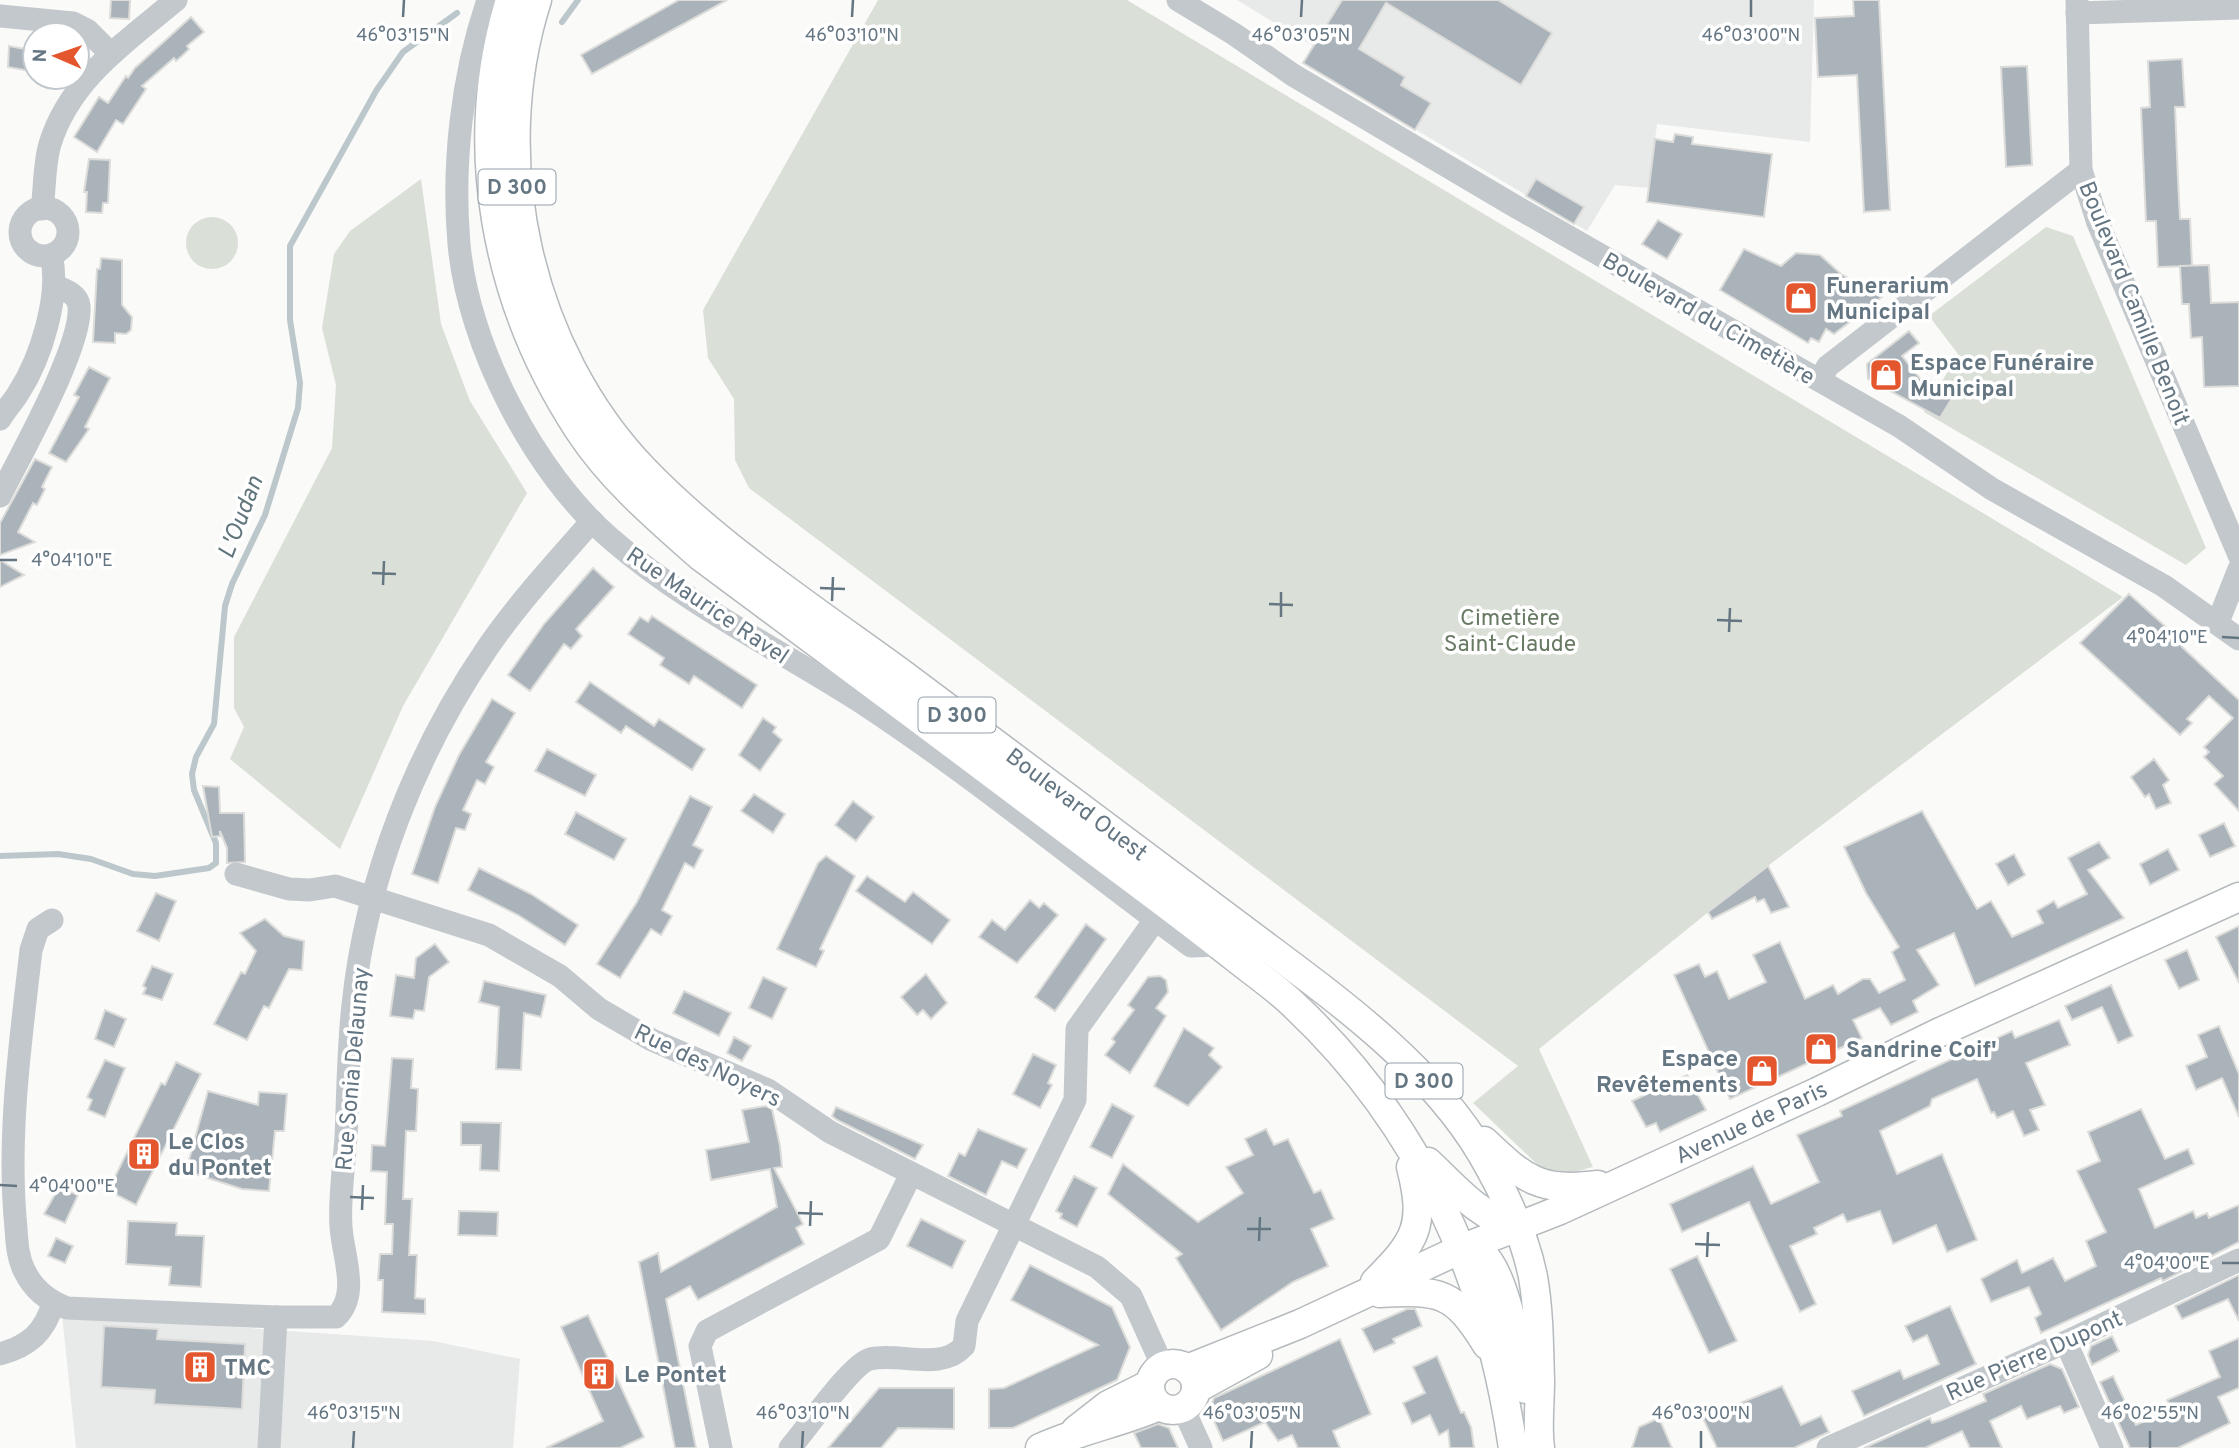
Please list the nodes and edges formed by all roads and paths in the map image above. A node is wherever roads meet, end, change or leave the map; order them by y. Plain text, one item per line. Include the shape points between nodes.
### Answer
1 (176, 0) edge
2 (488, 0) edge
3 (510, 0) edge
4 (537, 0) edge
5 (1178, 0) edge
6 (2077, 6) edge
7 (2239, 8) edge
8 (0, 16) edge
9 (111, 54) junction
10 (2081, 170) junction
11 (42, 209) junction
12 (10, 232) edge
13 (51, 255) junction
14 (55, 286) junction
15 (1819, 380) junction
16 (0, 419) edge
17 (0, 496) edge
18 (592, 521) junction
19 (2239, 555) edge
20 (2238, 576) edge
21 (2218, 622) junction
22 (2239, 639) edge
23 (236, 874) dead end
24 (2239, 897) edge
25 (374, 899) junction
26 (52, 920) dead end
27 (1155, 920) junction
28 (1219, 944) junction
29 (1458, 1117) junction
30 (1404, 1138) junction
31 (911, 1174) junction
32 (1622, 1182) junction
33 (1013, 1227) junction
34 (1516, 1227) junction
35 (1461, 1249) junction
36 (2239, 1260) edge
37 (1363, 1294) junction
38 (53, 1303) junction
39 (276, 1317) junction
40 (2066, 1342) junction
41 (0, 1354) edge
42 (1499, 1364) junction
43 (1173, 1387) junction
44 (1539, 1441) edge
45 (269, 1448) edge
46 (721, 1448) edge
47 (790, 1448) edge
48 (1040, 1448) edge
49 (1201, 1448) edge
50 (1500, 1448) edge
51 (1513, 1448) edge
52 (1828, 1448) edge
53 (2112, 1448) edge

1 - 9 street
2 - 18 street, Rue Maurice Ravel via 473,56 457,162 459,246 466,282 484,347 511,408 552,478
3 - 28 main road, Boulevard Ouest / D 300 via 490,104 492,204 503,264 519,313 536,355 580,431 646,509 700,556
4 - 29 main road, Boulevard Ouest / D 300 via 518,83 516,176 524,234 542,296 572,366 606,426 679,504 1320,988 1380,1038
5 - 15 street, Boulevard du Cimetière via 1293,75
6 - 7 street
6 - 10 street, Boulevard Camille Benoit
8 - 9 street via 73,23
9 - 11 street via 74,92 56,129 49,148
10 - 15 street via 1828,366
10 - 19 street, Boulevard Camille Benoit via 2098,223
11 - 12 street
11 - 13 street via 59,214 68,228 65,245
12 - 13 street via 33,254
13 - 14 street
14 - 16 street via 41,344 20,391
14 - 17 street via 74,295 79,303 78,318 65,365
15 - 21 street, Boulevard du Cimetière
18 - 25 street, Rue Sonia Delaunay via 517,607 454,700 404,803
18 - 27 street, Rue Maurice Ravel via 651,572 868,707
20 - 21 street
21 - 22 street, Boulevard du Cimetière
23 - 25 street, Rue des Noyers via 289,889 335,886
24 - 32 main road, Avenue de Paris
25 - 31 street, Rue des Noyers via 475,930 511,947 652,1040 768,1090 830,1132
25 - 39 street, Rue Sonia Delaunay via 353,1005 341,1226 349,1295 336,1317
26 - 38 street via 38,929 30,950 15,1090 14,1200 24,1272
27 - 28 street, Rue Maurice Ravel via 1191,946
27 - 33 street via 1077,1029 1075,1100
28 - 30 main road, Boulevard Ouest / D 300 via 1322,1034 1352,1066
29 - 32 main road via 1529,1181 1559,1188
29 - 34 main road, Boulevard Ouest / D 300 via 1497,1182
30 - 34 main road via 1467,1202
30 - 35 main road, Boulevard Ouest / D 300
30 - 37 main road via 1418,1194 1418,1226 1405,1252
31 - 33 street, Rue des Noyers
31 - 46 street via 880,1239 706,1331 700,1346
32 - 34 main road, Avenue de Paris
33 - 43 street, Rue des Noyers via 1097,1267 1131,1296
33 - 47 street via 967,1321 959,1353 947,1359 869,1359 855,1368
34 - 35 main road, Avenue de Paris
34 - 44 main road, Boulevard Ouest / D 300 via 1529,1260 1535,1294
35 - 37 main road, Avenue de Paris
35 - 42 main road, Boulevard Ouest / D 300
35 - 44 main road via 1483,1255 1496,1274
36 - 40 street, Rue Pierre Dupont
37 - 42 main road via 1420,1291 1445,1297 1469,1319
37 - 43 main road, Avenue de Paris
38 - 39 street via 67,1308
38 - 41 street via 47,1323 27,1344
39 - 45 street
40 - 52 street, Rue Pierre Dupont
40 - 53 street
42 - 50 street
42 - 51 main road, Boulevard Ouest
43 - 48 main road, Avenue de Paris via 1108,1405 1072,1433
43 - 49 street, Rue des Noyers

